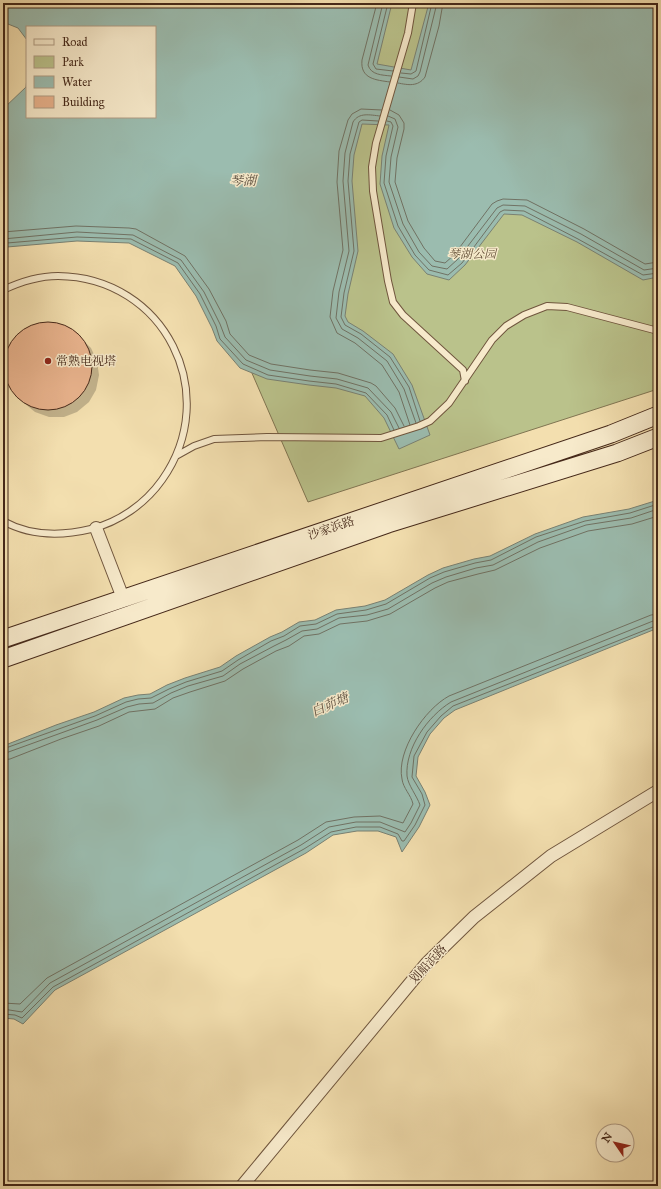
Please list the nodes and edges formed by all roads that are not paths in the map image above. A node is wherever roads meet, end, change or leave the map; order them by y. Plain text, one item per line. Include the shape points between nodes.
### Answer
1 (413, 3) edge
2 (3, 290) edge
3 (658, 331) edge
4 (465, 381) junction
5 (658, 415) edge
6 (658, 437) edge
7 (176, 456) junction
8 (3, 521) edge
9 (96, 528) junction
10 (123, 598) junction
11 (3, 639) edge
12 (3, 659) edge
13 (658, 792) edge
14 (242, 1186) edge

1 - 4 lane via 408,33 372,167 373,191 394,302 403,315 463,370
2 - 7 lane via 24,280 58,276 91,280 122,292 148,312 169,338 183,369 188,402 184,435
3 - 4 lane via 567,308 547,306 506,326 492,340
4 - 7 lane via 449,403 430,421 381,438 214,439
5 - 10 main road, 沙家浜路 via 611,434
6 - 12 main road, 沙家浜路 via 617,454 388,524
7 - 9 lane via 154,492 130,512
8 - 9 lane via 40,533 72,533
9 - 10 street
10 - 11 main road, 沙家浜路
13 - 14 street, 划船浜路 via 551,856 474,917 427,963

